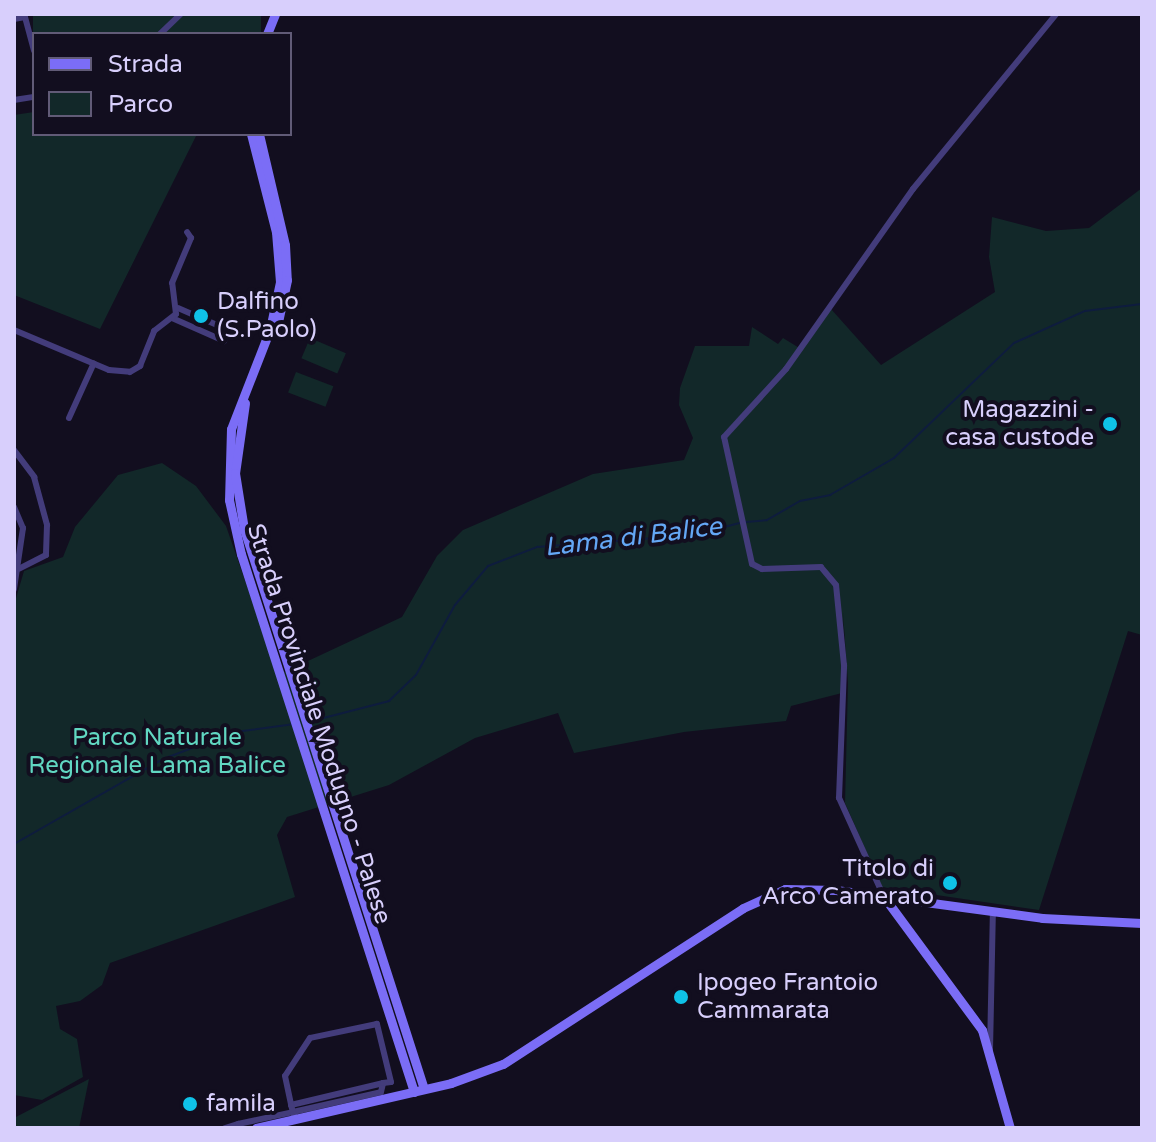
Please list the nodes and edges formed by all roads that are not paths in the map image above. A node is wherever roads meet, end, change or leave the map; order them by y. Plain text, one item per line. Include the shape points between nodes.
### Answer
1 (181, 14) edge
2 (275, 14) edge
3 (1056, 14) edge
4 (14, 19) edge
5 (162, 32) edge
6 (265, 32) edge
7 (32, 43) edge
8 (252, 136) edge
9 (259, 136) edge
10 (187, 232) dead end
11 (178, 308) junction
12 (172, 318) junction
13 (226, 329) dead end
14 (14, 330) edge
15 (224, 341) dead end
16 (94, 363) junction
17 (69, 418) dead end
18 (14, 450) edge
19 (14, 507) edge
20 (19, 569) junction
21 (14, 589) edge
22 (280, 662) junction
23 (884, 897) junction
24 (993, 912) junction
25 (1142, 923) edge
26 (990, 1050) junction
27 (419, 1090) junction
28 (293, 1112) junction
29 (225, 1128) edge
30 (256, 1128) edge
31 (1010, 1128) edge

1 - 5 street
2 - 6 main road
3 - 23 street via 913,189 786,369 727,432 724,444 748,556 758,568 816,566 833,579 844,651 839,798
4 - 7 street via 25,17
8 - 22 main road, Strada Provinciale Modugno - Palese via 276,232 280,282 270,329 231,429 227,476 241,554
9 - 22 main road, Strada Provinciale Modugno - Palese via 282,229 287,280 276,329 243,406 235,473 244,529
10 - 11 street via 191,238 172,283
11 - 12 street
11 - 13 street
12 - 15 street
12 - 16 street via 154,331 140,366 130,372 121,374
14 - 16 street
16 - 17 street
18 - 20 street via 34,477 47,525 46,555
19 - 20 street via 23,528
20 - 21 street
22 - 27 main road, Strada Provinciale Modugno - Palese
23 - 24 main road
23 - 26 main road via 970,1011
23 - 27 main road via 804,887 769,894 503,1064
24 - 25 main road
24 - 26 street
26 - 31 main road
27 - 28 main road
28 - 28 street via 381,1092 383,1083 391,1082 377,1024 310,1038 285,1076
28 - 29 street
28 - 30 main road

